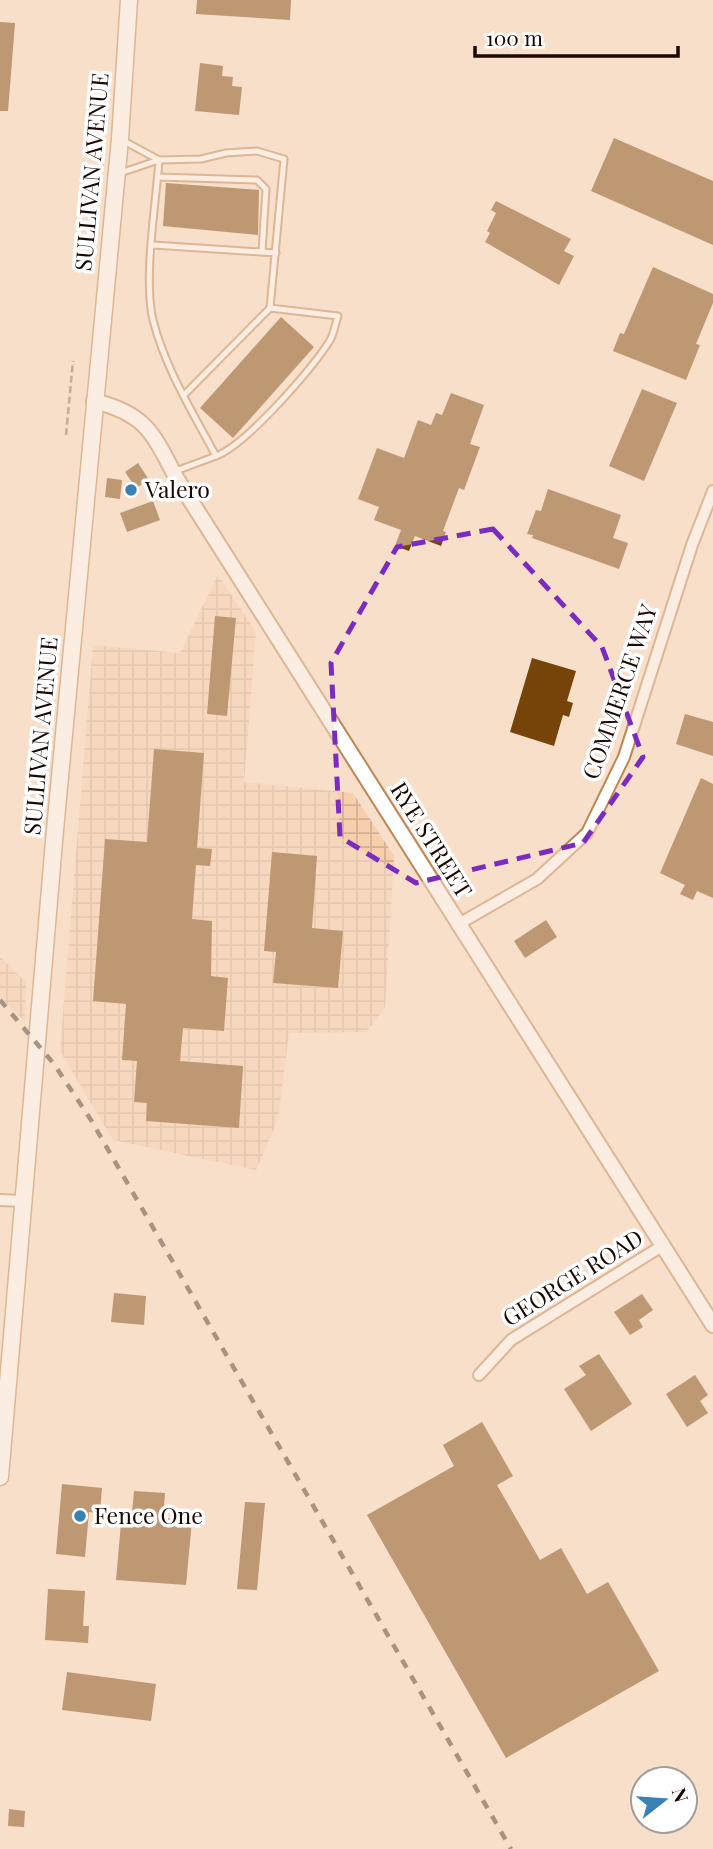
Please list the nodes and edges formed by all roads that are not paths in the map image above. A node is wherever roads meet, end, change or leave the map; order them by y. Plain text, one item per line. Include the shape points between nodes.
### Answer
1 (129, 0) edge
2 (120, 139) junction
3 (159, 160) junction
4 (117, 174) junction
5 (158, 177) junction
6 (153, 245) junction
7 (262, 252) junction
8 (275, 253) junction
9 (270, 308) junction
10 (184, 395) junction
11 (94, 401) junction
12 (216, 456) junction
13 (173, 472) junction
14 (713, 491) edge
15 (457, 925) junction
16 (0, 1200) edge
17 (23, 1201) junction
18 (662, 1247) junction
19 (713, 1325) edge
20 (479, 1375) dead end
21 (0, 1477) edge

1 - 2 main road, SULLIVAN AVENUE
2 - 3 lane
2 - 4 main road, SULLIVAN AVENUE
3 - 4 lane
3 - 5 lane
3 - 8 lane via 257,151 284,159
4 - 11 main road, SULLIVAN AVENUE
5 - 6 lane
5 - 7 lane via 257,180 266,189
6 - 7 lane
6 - 10 lane via 153,318
7 - 8 lane
8 - 9 lane
9 - 10 lane
9 - 12 lane via 338,316 330,340 265,417 232,450
10 - 12 lane
11 - 13 street, RYE STREET via 121,408 139,419
11 - 17 main road, SULLIVAN AVENUE
12 - 13 lane
13 - 15 street, RYE STREET
14 - 15 street, COMMERCE WAY via 624,757 587,833 537,879
15 - 18 street, RYE STREET
16 - 17 street
17 - 21 main road, SULLIVAN AVENUE
18 - 19 street, RYE STREET
18 - 20 street, GEORGE ROAD via 511,1340

